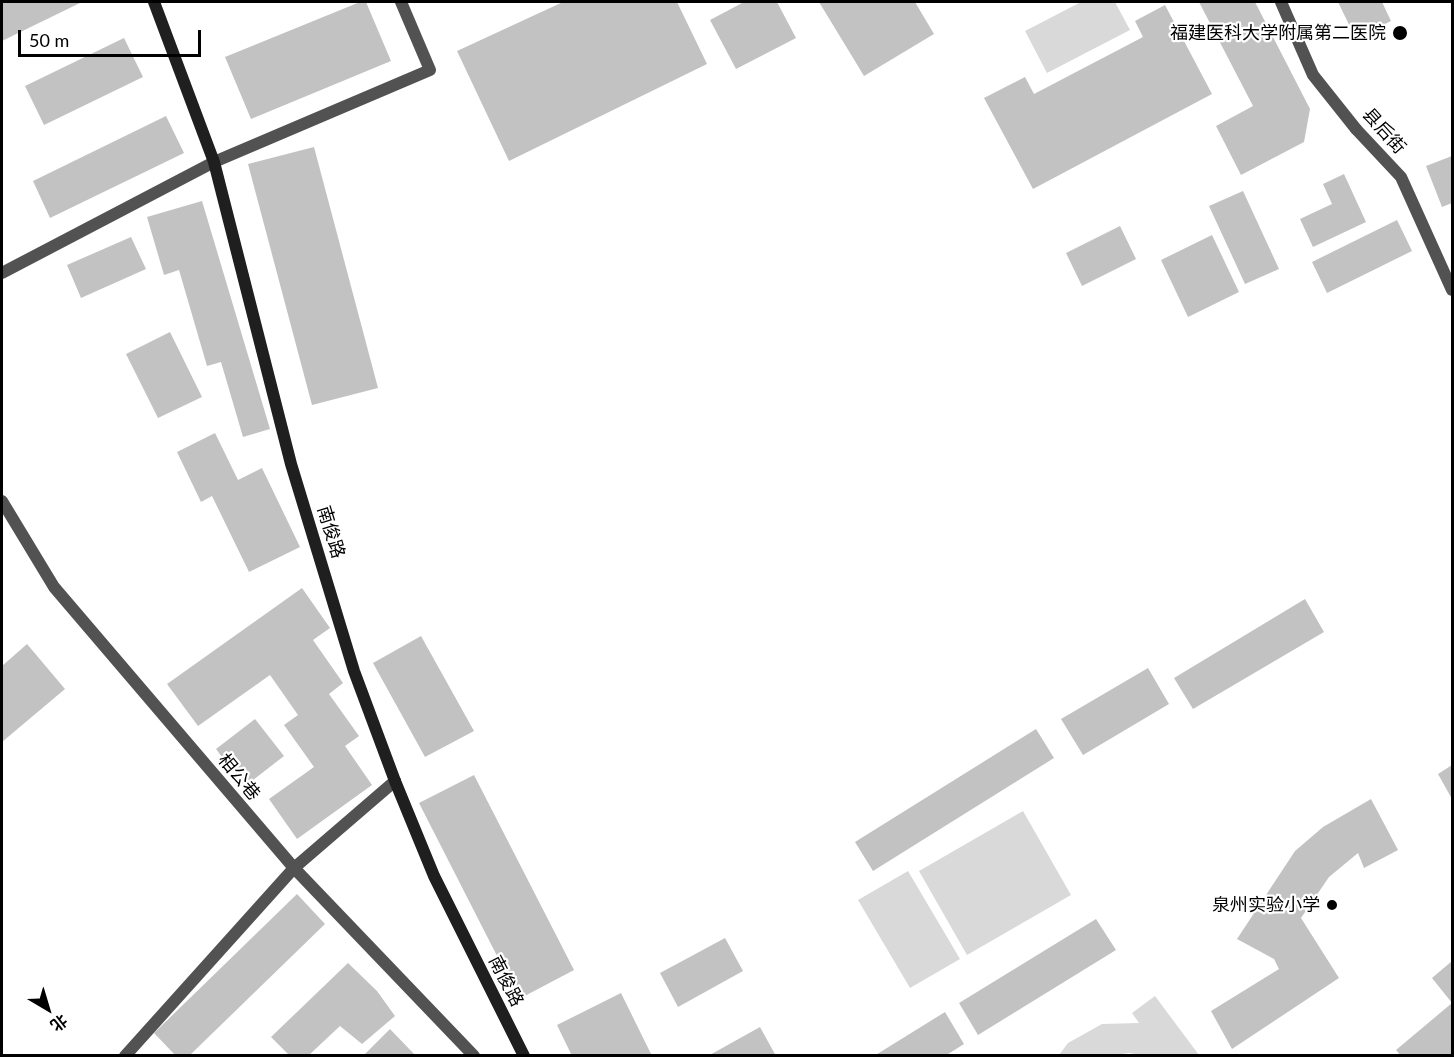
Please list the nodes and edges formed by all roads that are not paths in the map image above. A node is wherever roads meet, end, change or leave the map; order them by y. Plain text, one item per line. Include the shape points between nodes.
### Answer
1 (154, 2) edge
2 (401, 2) edge
3 (1281, 2) edge
4 (214, 162) junction
5 (2, 273) edge
6 (1452, 290) edge
7 (2, 501) edge
8 (395, 781) junction
9 (294, 868) junction
10 (125, 1056) edge
11 (474, 1056) edge
12 (524, 1056) edge

1 - 4 main road, 南俊路
2 - 4 street via 430,70
3 - 6 street, 县后街 via 1312,75 1401,177
4 - 5 street
4 - 8 main road, 南俊路 via 291,464 354,671
7 - 9 street, 相公巷 via 54,587
8 - 9 street
8 - 12 main road, 南俊路 via 434,876
9 - 10 street
9 - 11 street, 相公巷

